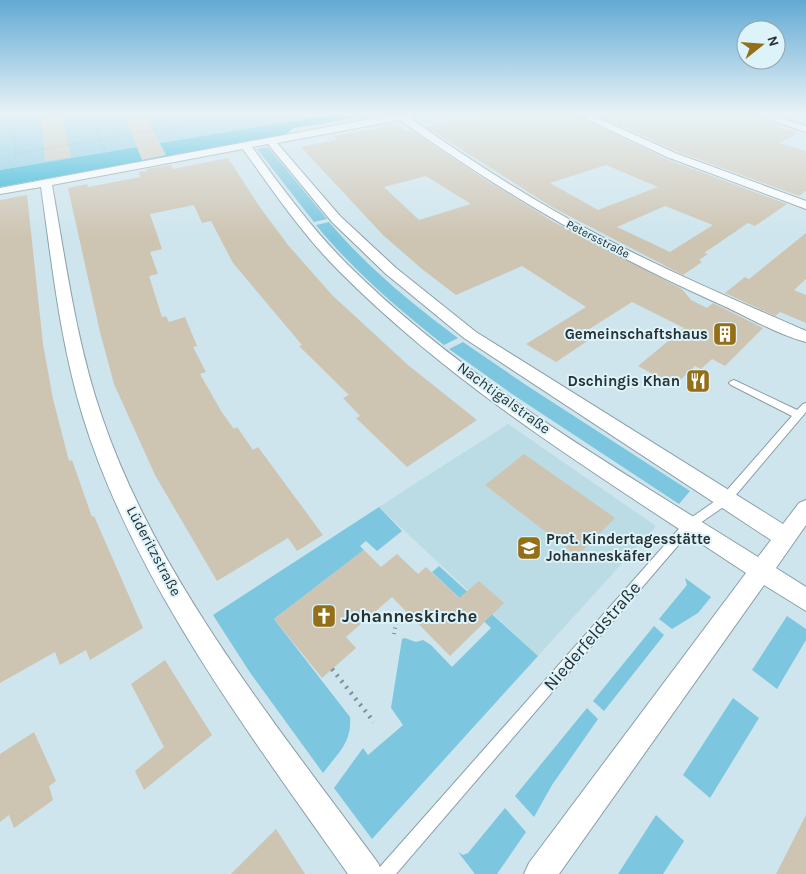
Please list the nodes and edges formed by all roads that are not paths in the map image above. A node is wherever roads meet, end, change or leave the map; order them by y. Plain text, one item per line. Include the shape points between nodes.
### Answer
1 (199, 155) edge
2 (252, 155) edge
3 (282, 155) edge
4 (460, 155) edge
5 (670, 155) edge
6 (46, 183) junction
7 (0, 191) edge
8 (806, 205) edge
9 (806, 337) edge
10 (734, 383) dead end
11 (802, 410) edge
12 (725, 500) junction
13 (806, 509) edge
14 (689, 525) junction
15 (785, 537) junction
16 (760, 570) junction
17 (806, 600) edge
18 (367, 874) edge
19 (385, 874) edge
20 (540, 874) edge

1 - 6 street
2 - 14 street, Nachtigalstraße via 305,226 358,282 487,388
3 - 12 street, Nachtigalstraße via 336,218 392,271 470,335
4 - 9 street, Petersstraße via 496,182 567,224
5 - 8 street
6 - 7 street
6 - 18 street, Lüderitzstraße via 84,389 108,457 136,520 209,648
10 - 11 lane
11 - 12 lane, Niederfeldstraße
12 - 14 lane, Niederfeldstraße via 702,520
12 - 15 street, Nachtigalstraße
13 - 15 street
14 - 16 street, Nachtigalstraße
14 - 19 lane, Niederfeldstraße
15 - 16 street
16 - 17 street, Nachtigalstraße
16 - 20 street

